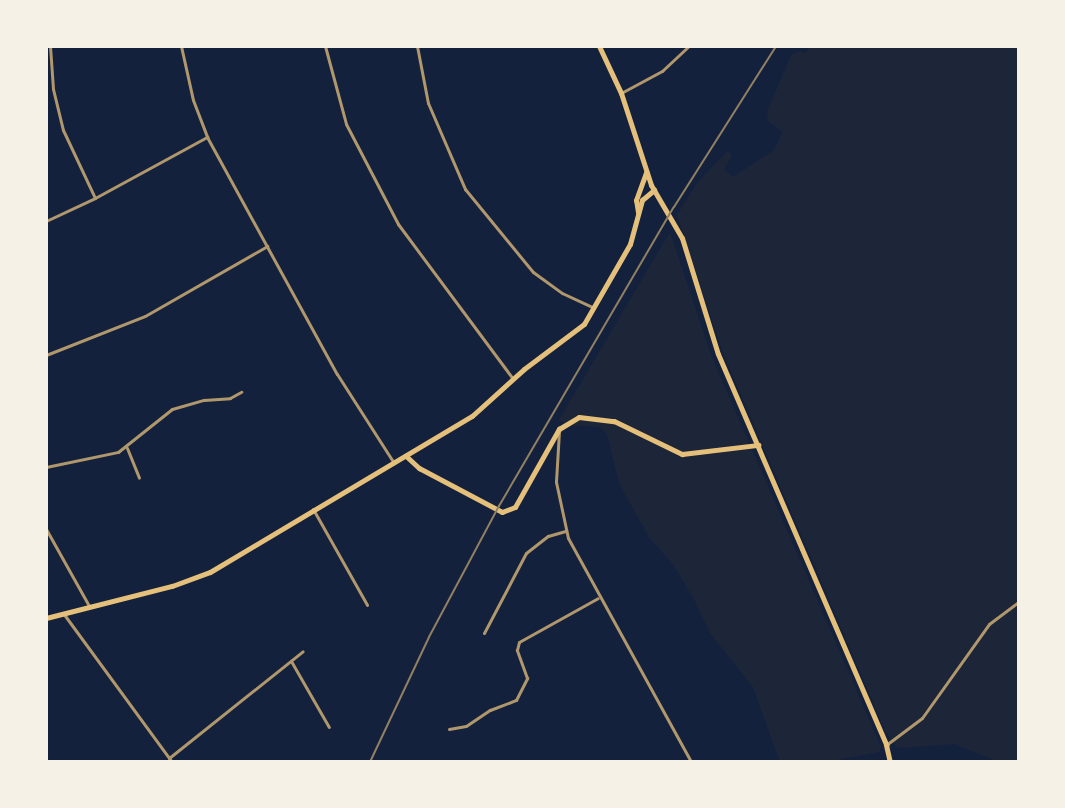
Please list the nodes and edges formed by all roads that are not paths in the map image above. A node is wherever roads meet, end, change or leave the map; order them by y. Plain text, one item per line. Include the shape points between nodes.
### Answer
1 (50, 46) edge
2 (181, 46) edge
3 (325, 46) edge
4 (417, 46) edge
5 (599, 46) edge
6 (689, 46) edge
7 (621, 93) junction
8 (207, 137) junction
9 (646, 172) junction
10 (654, 190) junction
11 (95, 198) junction
12 (638, 213) junction
13 (46, 221) edge
14 (267, 246) junction
15 (595, 309) junction
16 (46, 355) edge
17 (513, 379) junction
18 (241, 392) dead end
19 (559, 429) junction
20 (758, 445) junction
21 (127, 447) junction
22 (406, 456) junction
23 (394, 463) junction
24 (46, 467) edge
25 (139, 478) dead end
26 (313, 509) junction
27 (46, 529) edge
28 (566, 531) junction
29 (598, 598) junction
30 (1019, 601) edge
31 (367, 605) dead end
32 (89, 606) junction
33 (63, 613) junction
34 (46, 618) edge
35 (484, 633) dead end
36 (303, 651) dead end
37 (291, 660) junction
38 (329, 727) dead end
39 (449, 729) dead end
40 (886, 745) junction
41 (170, 760) edge
42 (691, 762) edge
43 (890, 762) edge

1 - 11 street via 63,130
2 - 8 street
3 - 17 street via 346,124 398,224
4 - 15 street via 428,103 465,189 533,272
5 - 7 main road
6 - 7 street via 662,71
7 - 9 main road
8 - 11 street
8 - 14 street
9 - 10 main road
9 - 12 main road via 636,200
10 - 12 main road
10 - 20 main road via 681,236 718,354
11 - 13 street
12 - 15 main road via 630,244
14 - 16 street via 145,316
14 - 23 street via 337,374
15 - 17 main road via 584,324
17 - 22 main road via 472,416
18 - 21 street via 172,409
19 - 20 main road via 571,419 590,416 614,421 682,454
19 - 22 main road via 515,507 502,512
19 - 28 street via 556,482
20 - 40 main road
21 - 24 street
21 - 25 street
22 - 23 main road
23 - 26 main road
26 - 31 street
26 - 32 main road via 197,578
27 - 32 street
28 - 29 street
28 - 35 street via 548,536 526,553
29 - 39 street via 519,642 527,678 516,700
29 - 42 street
30 - 40 street via 989,624 922,718
32 - 33 main road
33 - 34 main road
33 - 41 street
36 - 37 street
37 - 38 street
37 - 41 street
40 - 43 main road

